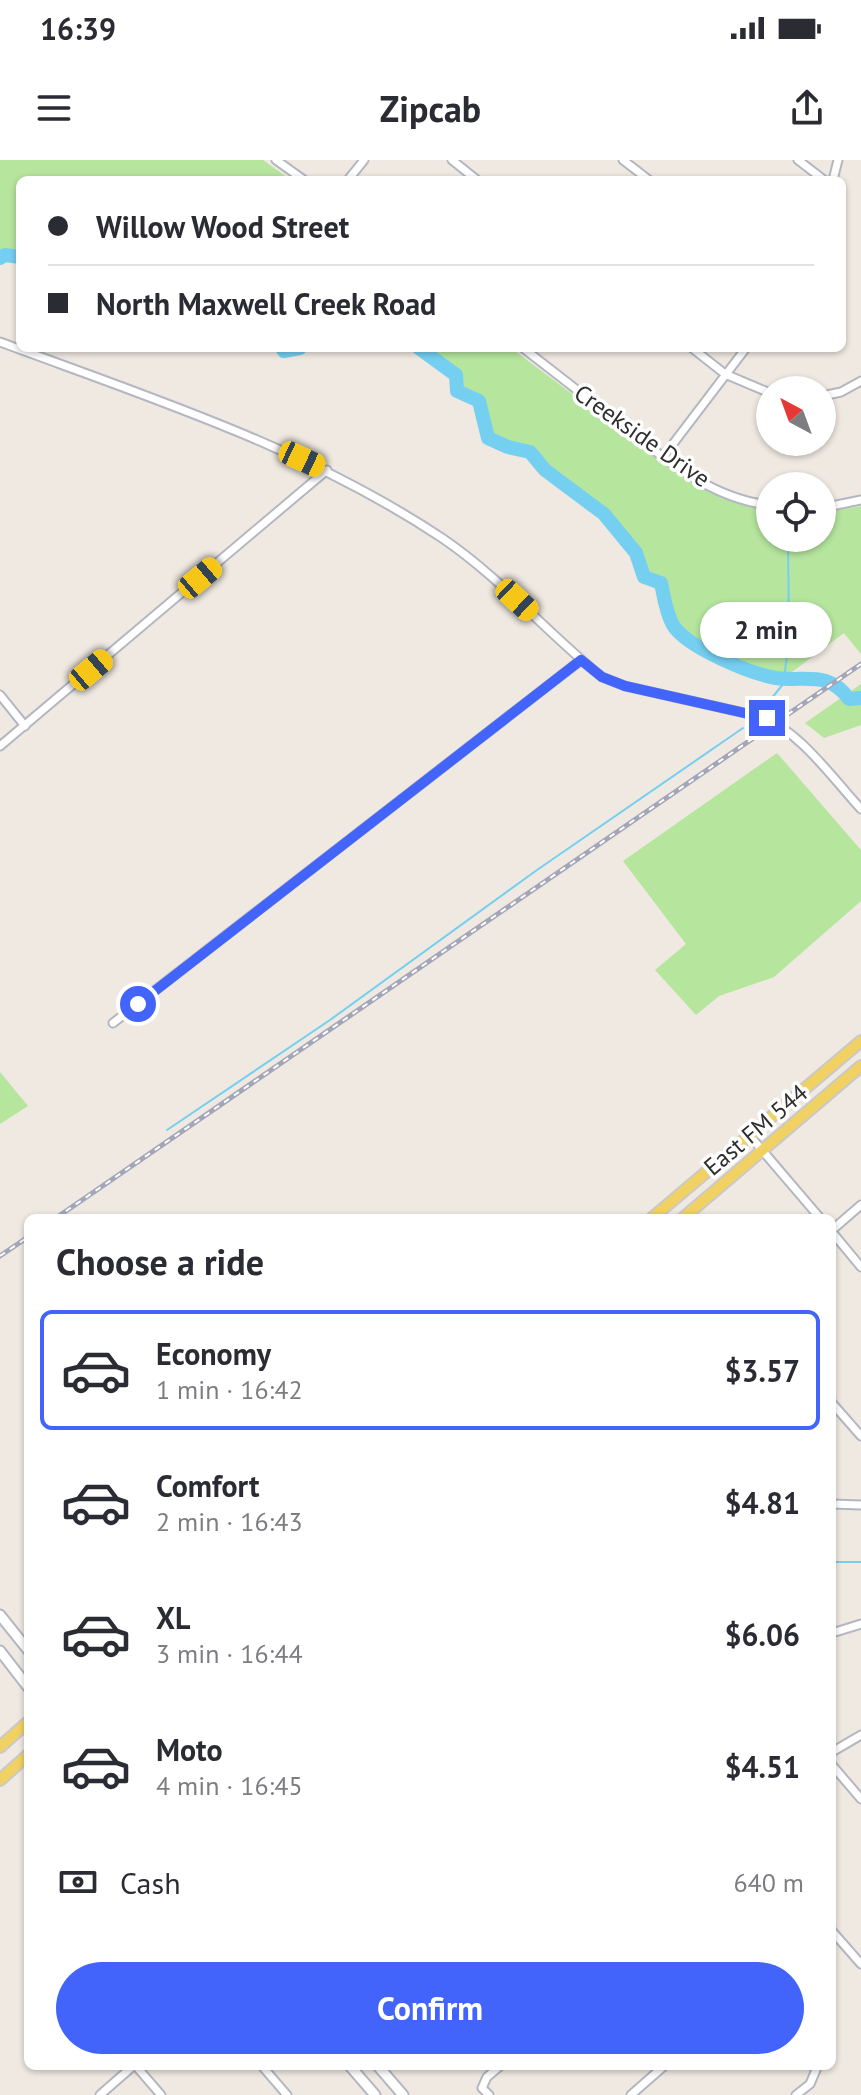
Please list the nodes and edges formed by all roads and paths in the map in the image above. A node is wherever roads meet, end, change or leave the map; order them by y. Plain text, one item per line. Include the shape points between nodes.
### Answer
1 (276, 160) edge
2 (364, 160) edge
3 (452, 160) edge
4 (623, 160) edge
5 (798, 160) edge
6 (298, 176) edge
7 (351, 176) edge
8 (472, 176) edge
9 (644, 176) edge
10 (819, 176) edge
11 (26, 352) edge
12 (528, 352) edge
13 (697, 352) edge
14 (743, 352) edge
15 (725, 374) junction
16 (861, 381) edge
17 (756, 387) edge
18 (836, 393) edge
19 (663, 457) junction
20 (327, 470) junction
21 (861, 500) edge
22 (756, 501) edge
23 (836, 505) edge
24 (581, 660) junction
25 (0, 695) edge
26 (25, 726) junction
27 (0, 746) edge
28 (861, 809) edge
29 (113, 1023) dead end
30 (861, 1041) edge
31 (861, 1066) edge
32 (750, 1136) junction
33 (763, 1151) junction
34 (861, 1205) edge
35 (657, 1214) edge
36 (688, 1214) edge
37 (817, 1214) edge
38 (836, 1227) edge
39 (836, 1236) edge
40 (861, 1267) edge
41 (836, 1408) edge
42 (861, 1436) edge
43 (836, 1504) edge
44 (861, 1505) edge
45 (0, 1615) edge
46 (861, 1624) edge
47 (836, 1632) edge
48 (24, 1645) edge
49 (0, 1651) edge
50 (24, 1682) edge
51 (24, 1726) edge
52 (861, 1735) edge
53 (0, 1747) edge
54 (836, 1750) edge
55 (24, 1759) edge
56 (836, 1770) edge
57 (0, 1780) edge
58 (861, 1799) edge
59 (836, 1936) edge
60 (861, 1964) edge
61 (130, 2070) edge
62 (139, 2070) edge
63 (265, 2070) edge
64 (353, 2070) edge
65 (381, 2070) edge
66 (495, 2070) edge
67 (659, 2070) edge
68 (813, 2070) edge
69 (100, 2095) edge
70 (161, 2095) edge
71 (287, 2095) edge
72 (375, 2095) edge
73 (403, 2095) edge
74 (489, 2095) edge
75 (631, 2095) edge
76 (796, 2095) edge

1 - 6 street
2 - 7 street
3 - 8 street
4 - 9 street
5 - 10 street
11 - 20 street
12 - 19 street, Creekside Drive
13 - 15 street
14 - 15 street
15 - 17 street
15 - 19 street
16 - 18 street
19 - 22 street, Creekside Drive via 727,494
20 - 24 street via 468,557
20 - 26 street
21 - 23 street
24 - 28 street via 625,686 775,723 793,735
24 - 29 street
25 - 26 street
26 - 27 street
30 - 32 main road, East FM 544
31 - 33 main road, East FM 544
32 - 33 street
32 - 35 main road, East FM 544
33 - 36 main road, East FM 544
33 - 37 street
34 - 38 street
39 - 40 street
41 - 42 street
43 - 44 street
45 - 48 main road
46 - 47 street
49 - 50 main road
51 - 53 main road
52 - 54 street
55 - 57 main road
56 - 58 street
59 - 60 street
61 - 69 street
62 - 70 street
63 - 71 street
64 - 72 main road
65 - 73 main road
66 - 74 street via 482,2088
67 - 75 street
68 - 76 street via 810,2084

